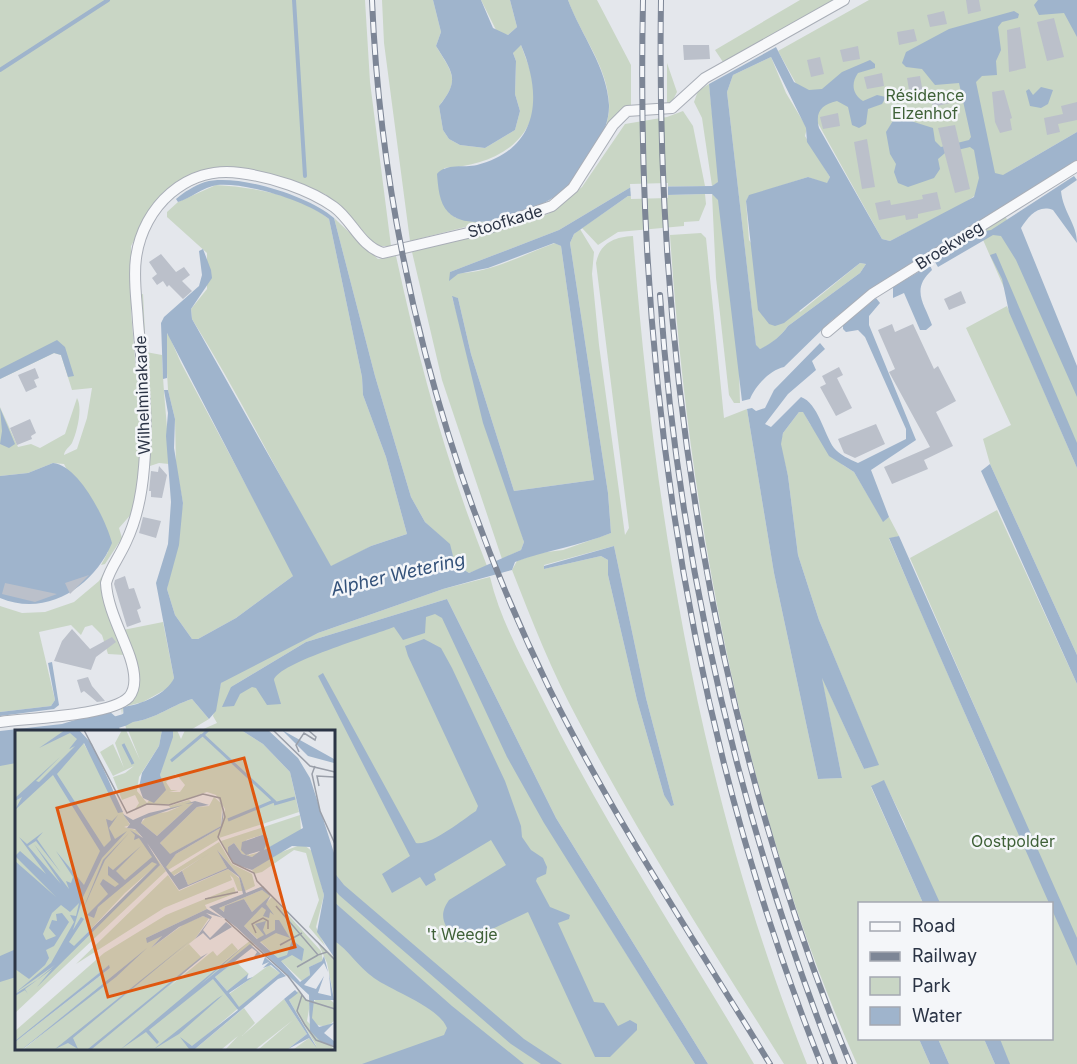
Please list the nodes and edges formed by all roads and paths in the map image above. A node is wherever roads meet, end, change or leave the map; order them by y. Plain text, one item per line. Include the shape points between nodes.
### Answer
1 (844, 0) edge
2 (1077, 166) edge
3 (324, 202) joint
4 (827, 332) dead end
5 (0, 722) edge

1 - 3 street, Stoofkade via 705,78 672,108 627,111 613,125 573,188 542,211 383,253 370,247 345,217
2 - 4 street, Broekweg via 872,294
3 - 5 street, Wilhelminakade via 260,177 214,172 180,185 150,218 135,268 146,411 144,468 131,532 106,583 133,666 133,691 114,705 86,712

